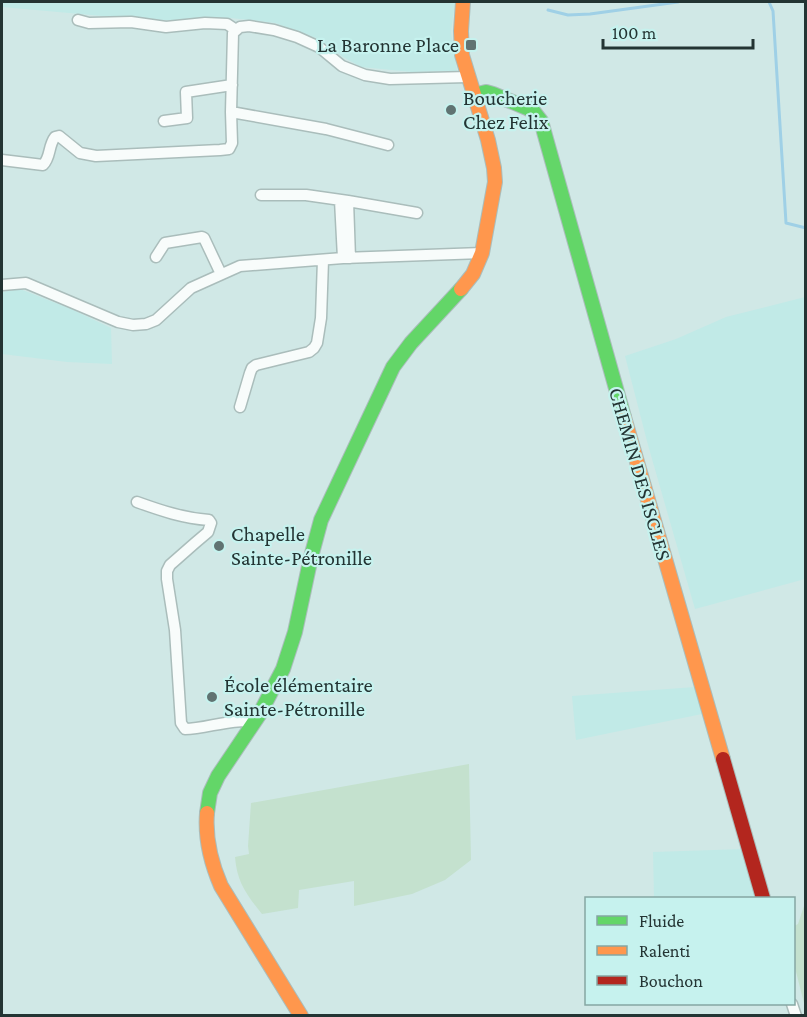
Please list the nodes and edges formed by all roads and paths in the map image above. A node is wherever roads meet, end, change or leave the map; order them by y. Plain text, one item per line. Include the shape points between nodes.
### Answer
1 (463, 2) edge
2 (78, 20) dead end
3 (236, 30) junction
4 (468, 77) junction
5 (232, 85) junction
6 (474, 95) junction
7 (231, 112) junction
8 (164, 121) dead end
9 (388, 145) dead end
10 (2, 160) edge
11 (261, 195) dead end
12 (344, 200) junction
13 (417, 213) dead end
14 (482, 253) junction
15 (156, 257) dead end
16 (347, 258) junction
17 (323, 260) junction
18 (221, 274) junction
19 (2, 285) edge
20 (240, 407) dead end
21 (137, 502) dead end
22 (254, 723) junction
23 (763, 897) edge
24 (301, 1016) edge

1 - 4 main road via 461,41
2 - 3 street via 166,27 227,24
3 - 4 street via 249,26 297,37 319,46 342,66 364,75 390,79
3 - 5 street
4 - 6 main road
5 - 7 street
5 - 8 street via 186,92 188,118
6 - 14 main road via 488,140 495,182
6 - 23 main road, CHEMIN DES ISCLES via 494,94 534,112 541,121
7 - 9 street
7 - 10 street via 232,143 220,150 96,156 80,153 59,136 50,142 48,160 43,165
11 - 12 street
12 - 13 street
12 - 16 street
14 - 16 street
14 - 22 main road via 473,274 411,343 390,374 321,520 290,651
15 - 18 street via 165,243 202,237
16 - 17 street
17 - 18 street via 240,266
17 - 20 street via 317,343 309,352 252,368
18 - 19 street via 191,288 156,320 133,325 26,283
21 - 22 street via 212,523 208,532 167,570 181,723 185,729
22 - 24 main road via 211,792 207,817 210,850 218,882

